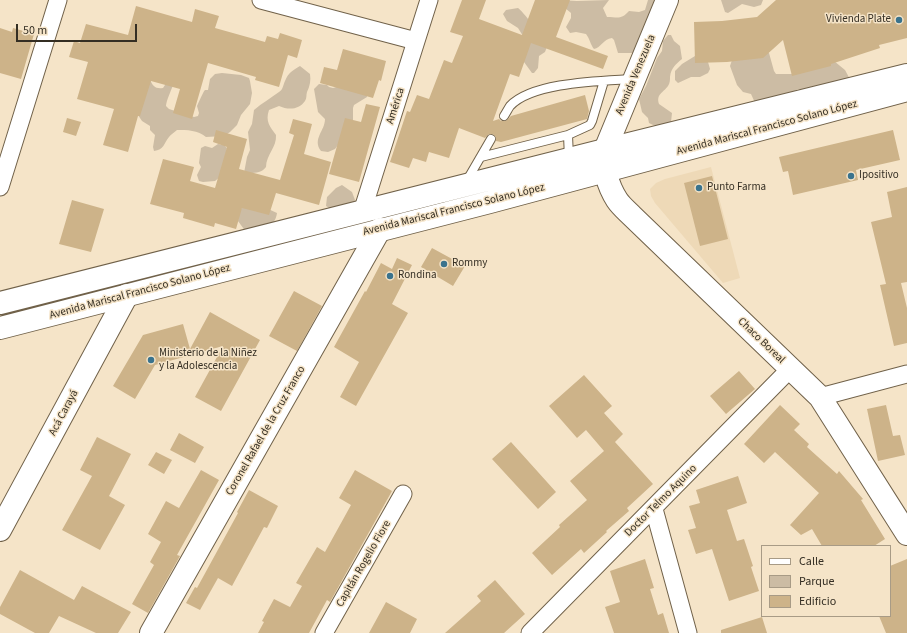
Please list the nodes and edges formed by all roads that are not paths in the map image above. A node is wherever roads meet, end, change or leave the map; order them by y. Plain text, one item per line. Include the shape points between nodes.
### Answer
1 (58, 0) edge
2 (261, 0) edge
3 (429, 0) edge
4 (667, 0) edge
5 (416, 41) junction
6 (907, 75) edge
7 (634, 79) junction
8 (604, 81) junction
9 (907, 90) edge
10 (504, 116) dead end
11 (568, 135) junction
12 (491, 139) dead end
13 (481, 157) junction
14 (569, 159) junction
15 (605, 160) junction
16 (464, 186) junction
17 (0, 187) edge
18 (362, 212) junction
19 (380, 229) junction
20 (127, 295) junction
21 (0, 303) edge
22 (0, 328) edge
23 (790, 369) junction
24 (907, 374) edge
25 (820, 397) junction
26 (403, 494) dead end
27 (654, 509) junction
28 (0, 530) edge
29 (907, 534) edge
30 (151, 633) edge
31 (324, 633) edge
32 (530, 633) edge
33 (688, 633) edge

1 - 17 street
2 - 5 street
3 - 5 street, América
4 - 7 main road, Avenida Venezuela
5 - 18 street, América
6 - 15 main road, Avenida Mariscal Francisco Solano López
7 - 8 lane
7 - 15 main road, Avenida Venezuela
8 - 10 lane via 566,84 540,91 515,102
8 - 11 lane via 590,125
9 - 15 main road, Avenida Mariscal Francisco Solano López
11 - 13 lane
11 - 14 lane
12 - 13 lane
13 - 16 lane
14 - 15 main road, Avenida Mariscal Francisco Solano López
14 - 16 main road, Avenida Mariscal Francisco Solano López
15 - 19 main road, Avenida Mariscal Francisco Solano López via 490,202
15 - 23 main road, Chaco Boreal via 610,187 618,201
16 - 18 main road, Avenida Mariscal Francisco Solano López
18 - 21 main road, Avenida Mariscal Francisco Solano López
19 - 20 main road, Avenida Mariscal Francisco Solano López
19 - 30 main road, Coronel Rafael de la Cruz Franco
20 - 22 main road, Avenida Mariscal Francisco Solano López
20 - 28 main road, Acá Carayá
23 - 25 main road, Chaco Boreal
23 - 27 street, Doctor Telmo Aquino
24 - 25 street
25 - 29 main road, Chaco Boreal
26 - 31 street, Capitán Rogelio Fiore
27 - 32 street, Doctor Telmo Aquino
27 - 33 street

